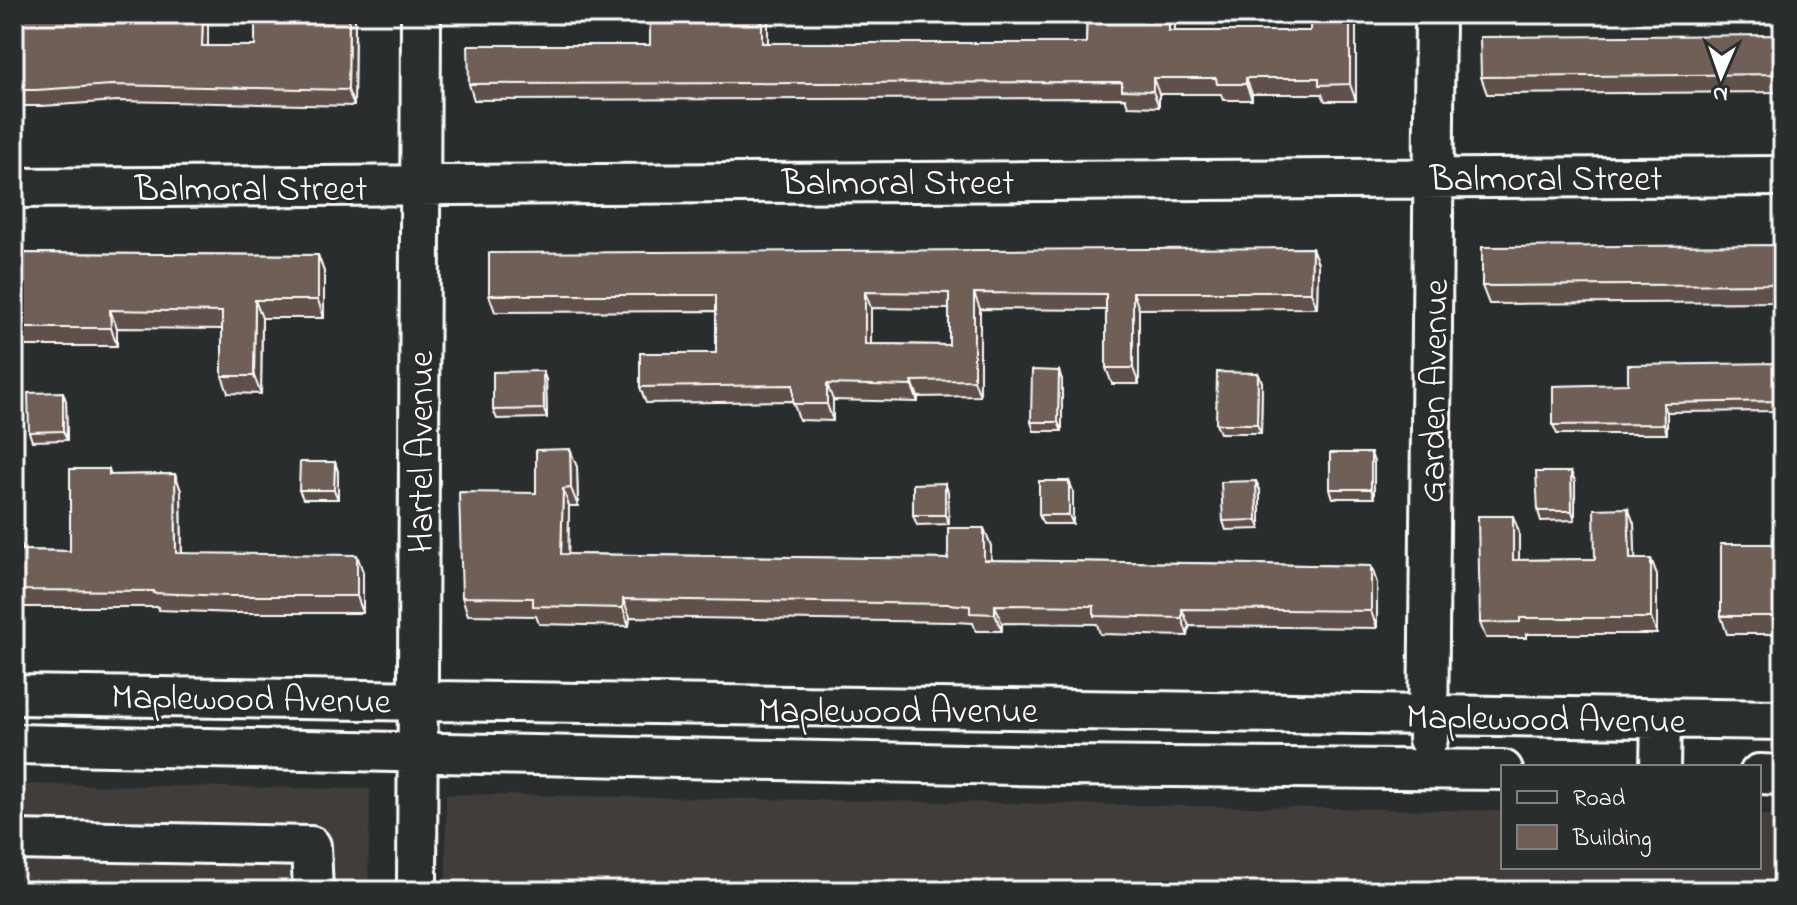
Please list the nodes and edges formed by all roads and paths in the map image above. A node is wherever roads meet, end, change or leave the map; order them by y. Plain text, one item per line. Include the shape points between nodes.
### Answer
1 (421, 14) edge
2 (1435, 14) edge
3 (1783, 176) edge
4 (1434, 178) junction
5 (420, 186) junction
6 (14, 188) edge
7 (14, 695) edge
8 (418, 699) junction
9 (744, 708) junction
10 (1061, 710) junction
11 (1428, 716) junction
12 (1661, 718) junction
13 (1783, 720) edge
14 (14, 744) edge
15 (418, 754) junction
16 (743, 758) junction
17 (1660, 765) edge
18 (1060, 766) junction
19 (1429, 769) junction
20 (1501, 770) edge
21 (1761, 774) edge
22 (1783, 775) edge
23 (14, 840) edge
24 (313, 891) edge
25 (417, 891) edge

1 - 5 street, Hartel Avenue
2 - 4 street, Garden Avenue
3 - 4 street, Balmoral Street
4 - 5 street, Balmoral Street
4 - 11 street, Garden Avenue
5 - 6 street, Balmoral Street
5 - 8 street, Hartel Avenue
7 - 8 street, Maplewood Avenue
8 - 9 street, Maplewood Avenue
8 - 15 street, Hartel Avenue
9 - 10 street, Maplewood Avenue
9 - 16 street
10 - 11 street, Maplewood Avenue
10 - 18 street
11 - 12 street, Maplewood Avenue
11 - 19 street, Garden Avenue
12 - 13 street, Maplewood Avenue
12 - 17 street
14 - 15 street, Maplewood Avenue
15 - 16 street, Maplewood Avenue
15 - 25 street, Hartel Avenue
16 - 18 street, Maplewood Avenue
18 - 19 street, Maplewood Avenue
19 - 20 street, Maplewood Avenue
21 - 22 street
23 - 24 street via 311,846

